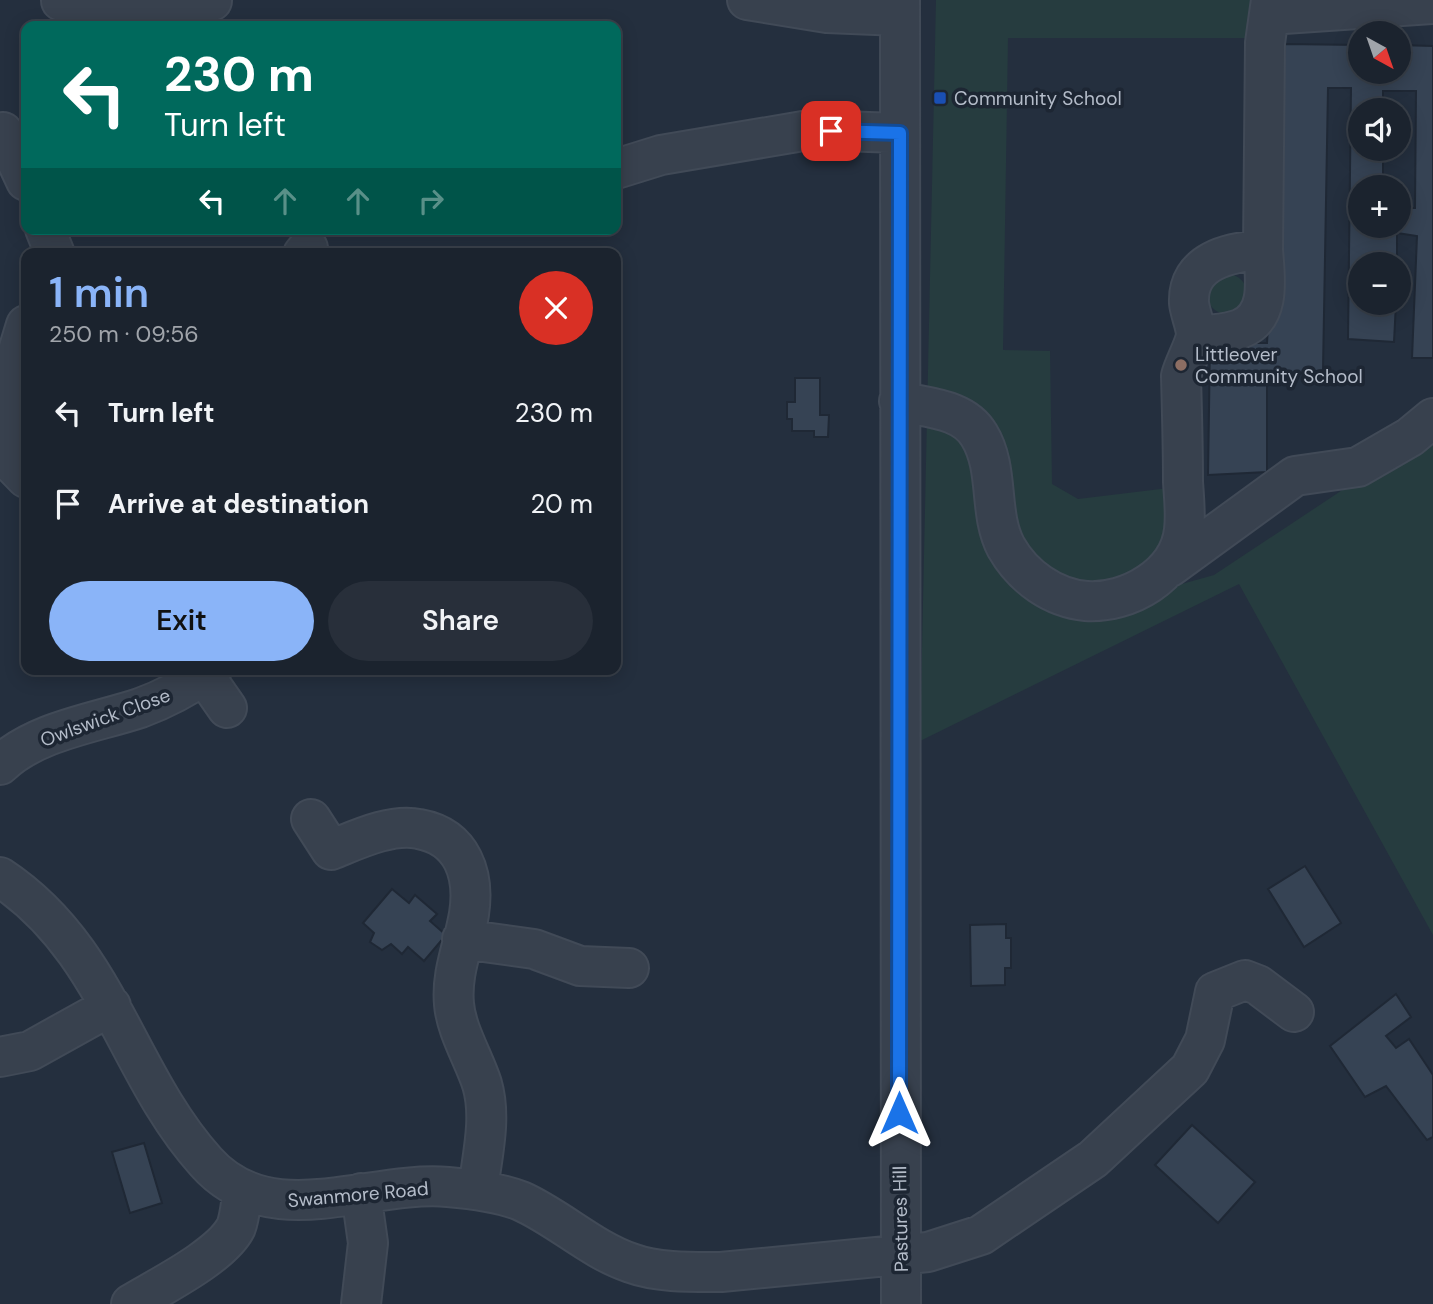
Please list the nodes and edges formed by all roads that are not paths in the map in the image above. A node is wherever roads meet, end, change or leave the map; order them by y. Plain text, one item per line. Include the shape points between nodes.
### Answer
1 (61, 0) edge
2 (213, 0) edge
3 (747, 0) edge
4 (1433, 4) edge
5 (900, 8) edge
6 (1270, 8) edge
7 (61, 21) edge
8 (213, 21) edge
9 (10, 125) edge
10 (900, 133) junction
11 (21, 164) edge
12 (621, 167) edge
13 (1263, 250) junction
14 (1196, 337) junction
15 (21, 341) edge
16 (898, 401) junction
17 (1433, 418) edge
18 (10, 460) edge
19 (1168, 568) junction
20 (204, 675) edge
21 (209, 675) edge
22 (227, 708) dead end
23 (0, 765) edge
24 (312, 819) dead end
25 (0, 877) edge
26 (462, 939) junction
27 (629, 968) dead end
28 (111, 1006) junction
29 (1294, 1012) dead end
30 (0, 1057) edge
31 (243, 1190) junction
32 (478, 1191) junction
33 (361, 1193) junction
34 (899, 1254) junction
35 (131, 1304) edge
36 (361, 1304) edge
37 (901, 1304) edge

1 - 2 street
1 - 7 street
2 - 8 street
3 - 5 street via 827,13
4 - 6 street
5 - 10 street, Pastures Hill
6 - 13 street via 1265,43
9 - 11 street
10 - 12 street via 808,130 661,155
10 - 16 street, Pastures Hill
13 - 14 street via 1266,284 1262,307 1253,320 1241,329
13 - 14 street via 1230,253 1194,276 1189,299
14 - 19 street via 1181,376 1184,532
15 - 18 street via 15,361
16 - 19 street via 960,415 978,434 991,463 1006,547 1030,578 1065,599 1100,602 1137,592
16 - 34 street, Pastures Hill
17 - 19 street via 1358,467 1295,476
20 - 23 street, Owlswick Close via 143,706 29,744
21 - 22 street
24 - 26 street via 331,850 395,830 418,828 444,840 461,855 471,876 469,915
25 - 28 street, Swanmore Road via 50,919
26 - 27 street via 534,948 580,965
26 - 32 street via 454,969 454,1005 483,1088 487,1124
28 - 30 street via 30,1051
28 - 31 street, Swanmore Road via 180,1128 207,1164
29 - 34 street, Swanmore Road via 1245,980 1215,992 1205,1040 1190,1069 1093,1159 981,1235 928,1252
31 - 33 street, Swanmore Road via 279,1200
31 - 35 street via 236,1227 225,1240
32 - 33 street, Swanmore Road via 444,1187
32 - 34 street, Swanmore Road via 519,1200 632,1264 721,1272
33 - 36 street via 368,1243
34 - 37 street, Pastures Hill

